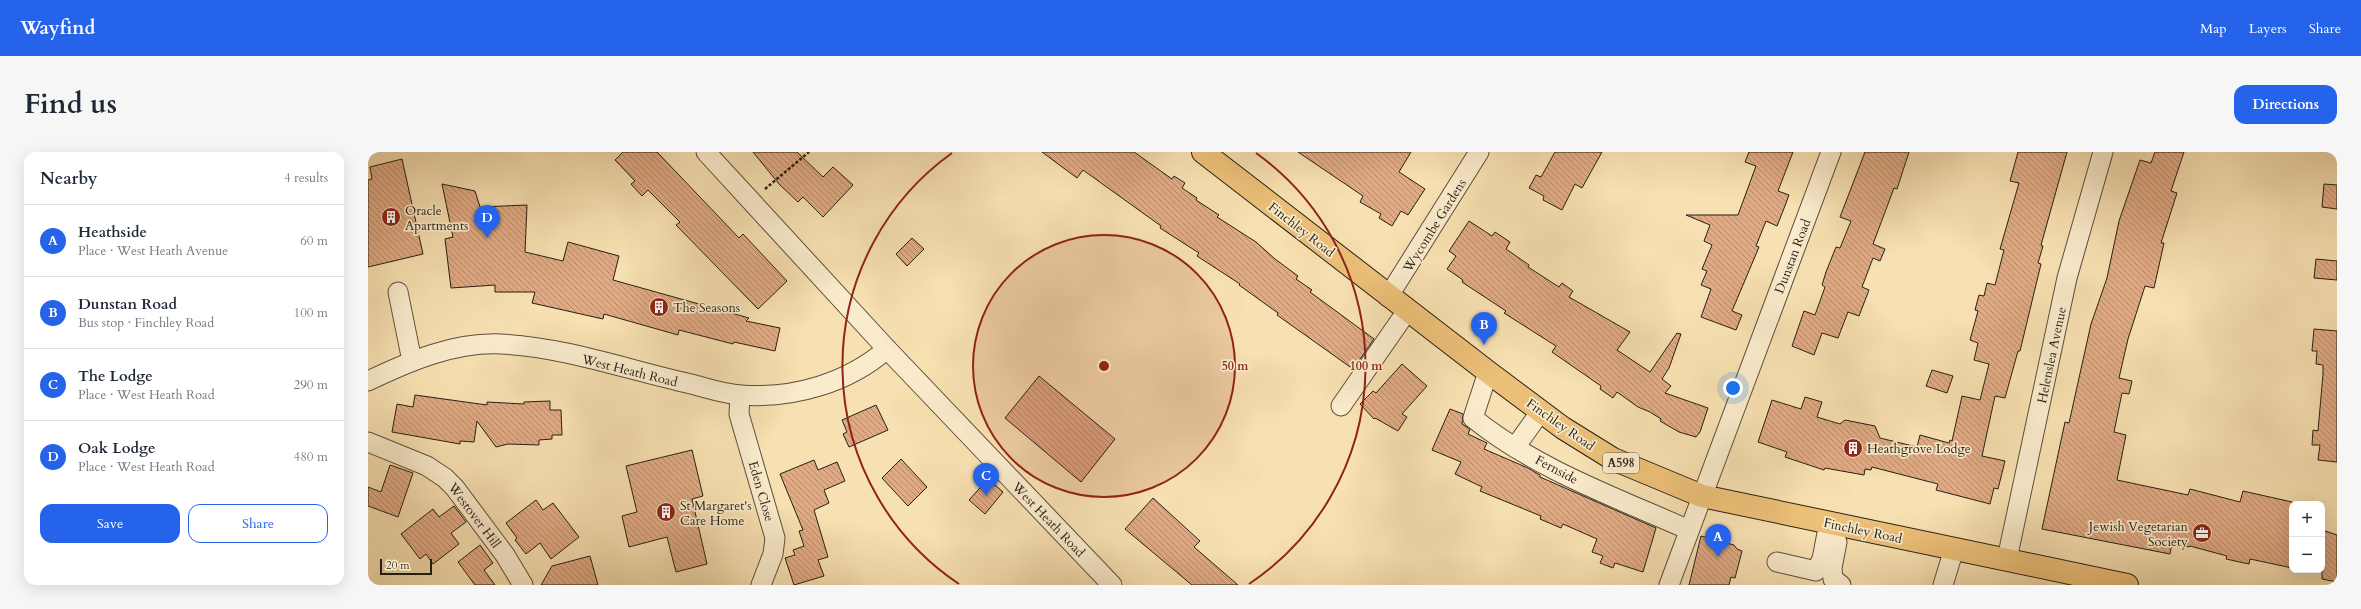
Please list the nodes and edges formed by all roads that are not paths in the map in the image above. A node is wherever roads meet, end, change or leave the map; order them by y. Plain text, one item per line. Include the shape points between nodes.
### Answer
1 (706, 152) edge
2 (1203, 152) edge
3 (1479, 152) edge
4 (1831, 152) edge
5 (2103, 152) edge
6 (398, 292) dead end
7 (1388, 297) junction
8 (1407, 311) junction
9 (887, 349) junction
10 (412, 361) junction
11 (1488, 372) junction
12 (368, 381) edge
13 (740, 395) junction
14 (1341, 406) dead end
15 (1541, 411) junction
16 (368, 442) edge
17 (1516, 446) junction
18 (1702, 496) junction
19 (1834, 524) junction
20 (1689, 530) junction
21 (1954, 549) junction
22 (2007, 559) junction
23 (1777, 562) dead end
24 (523, 585) edge
25 (761, 585) edge
26 (1112, 585) edge
27 (1669, 585) edge
28 (1841, 585) edge
29 (1942, 585) edge
30 (2127, 585) edge

1 - 9 street, West Heath Road
2 - 7 main road, Finchley Road / A598
3 - 7 street, Wycombe Gardens
4 - 18 street, Dunstan Road
5 - 22 street, Helenslea Avenue via 2067,278
6 - 10 street
7 - 8 main road, Finchley Road / A598
8 - 11 main road, Finchley Road / A598
8 - 14 street
9 - 13 street, West Heath Road via 851,374 807,390 772,395
9 - 26 street, West Heath Road
10 - 12 street, West Heath Road
10 - 13 street, West Heath Road via 459,347 500,344 528,347
11 - 15 main road, Finchley Road / A598
11 - 17 street, Fernside via 1473,418
13 - 25 street, Eden Close via 739,414 775,538 773,554
15 - 17 street
15 - 18 main road, Finchley Road / A598 via 1613,459
16 - 24 street, Westover Hill via 427,466 456,488 505,555
17 - 20 street, Fernside via 1559,472
18 - 19 main road, Finchley Road / A598
18 - 20 street, Dunstan Road
19 - 21 main road, Finchley Road / A598
19 - 23 street via 1816,571
19 - 28 street via 1833,579
20 - 27 street, Dunstan Road
21 - 22 main road, Finchley Road / A598
21 - 29 street
22 - 30 main road, Finchley Road / A598

